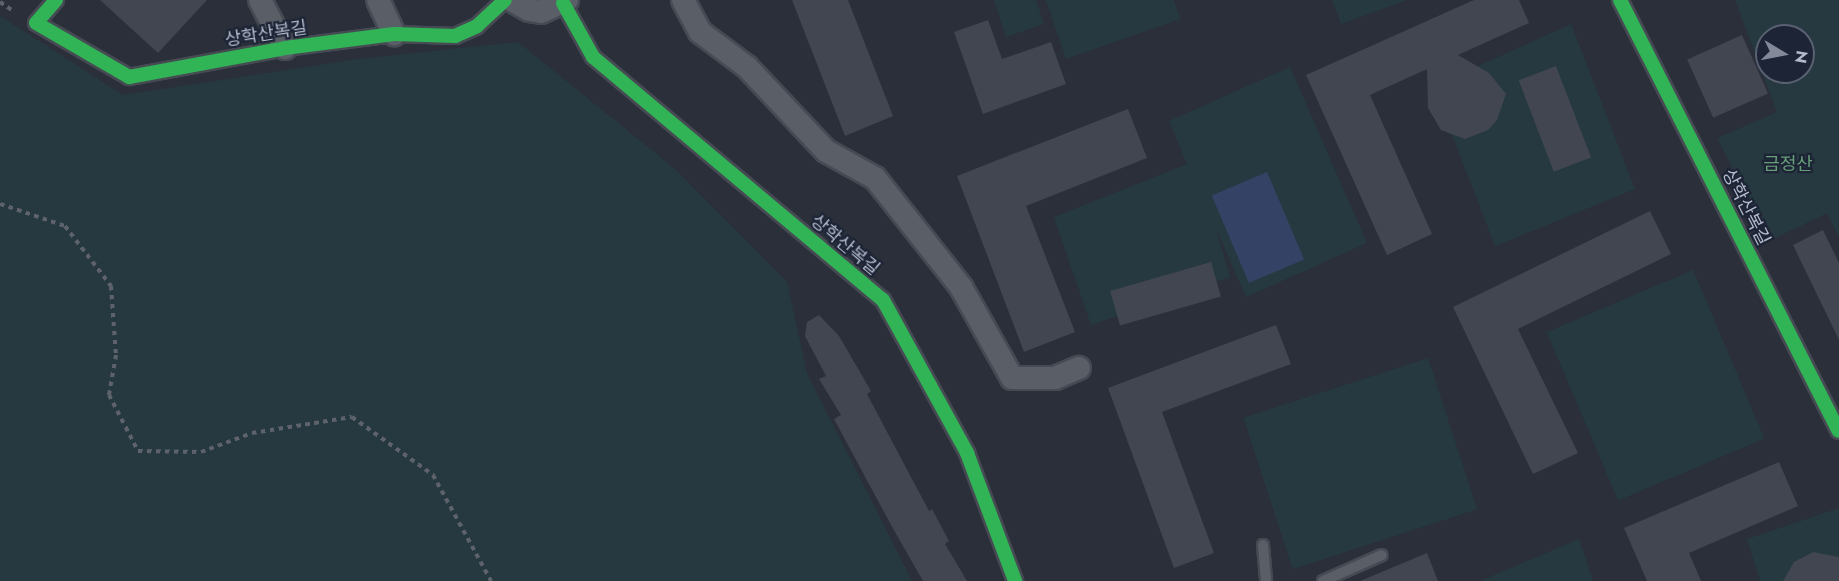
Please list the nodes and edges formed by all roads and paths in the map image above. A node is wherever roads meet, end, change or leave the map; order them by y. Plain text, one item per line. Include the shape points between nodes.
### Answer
1 (56, 0) edge
2 (260, 0) edge
3 (378, 0) edge
4 (505, 0) edge
5 (511, 0) edge
6 (683, 0) edge
7 (1620, 0) edge
8 (565, 2) edge
9 (394, 34) junction
10 (285, 48) junction
11 (0, 204) edge
12 (1079, 368) dead end
13 (1839, 431) edge
14 (1263, 545) dead end
15 (1382, 555) dead end
16 (491, 581) edge
17 (1015, 581) edge
18 (1266, 581) edge
19 (1323, 581) edge

1 - 10 street, 상학산복길 via 36,23 129,77
2 - 10 street
3 - 9 street
4 - 9 street, 상학산복길 via 477,26 455,36
5 - 8 street via 541,12
6 - 12 street via 700,32 747,67 826,151 875,178 961,287 1012,378 1054,378
7 - 13 street, 상학산복길
8 - 17 street, 상학산복길 via 593,57 883,300 967,453
9 - 10 street, 상학산복길
11 - 16 path via 65,226 111,286 117,355 109,395 138,451 201,452 252,433 352,417 433,475
14 - 18 lane
15 - 19 lane

